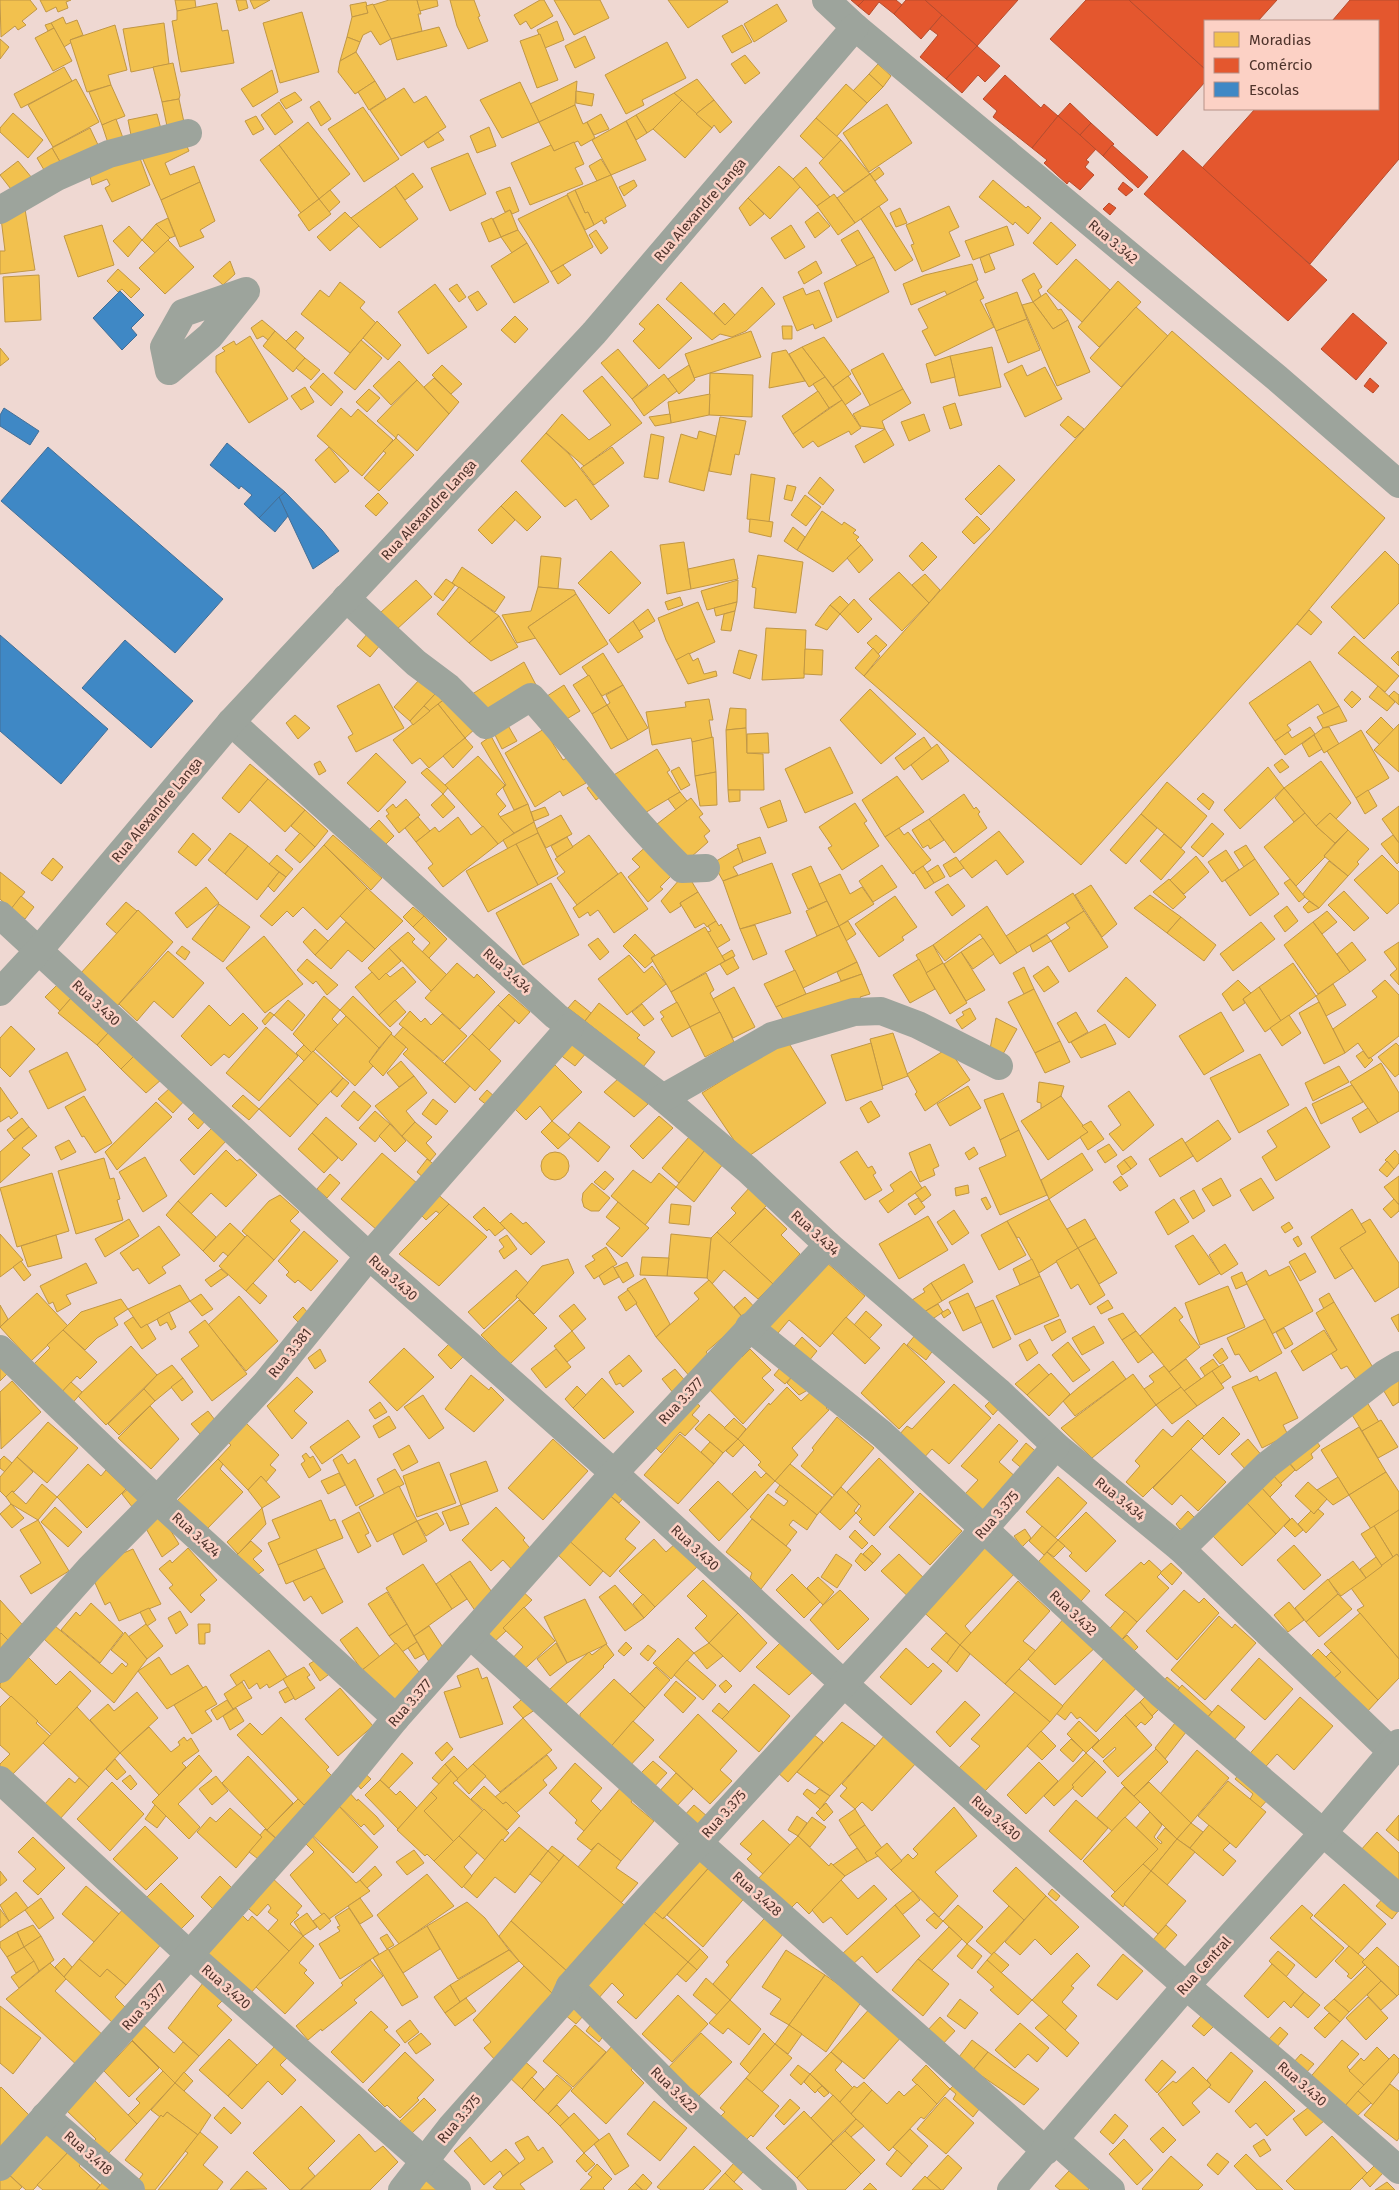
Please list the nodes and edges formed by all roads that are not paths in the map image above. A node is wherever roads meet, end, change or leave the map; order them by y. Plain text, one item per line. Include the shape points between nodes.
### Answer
1 (826, 0) edge
2 (855, 27) junction
3 (188, 133) dead end
4 (0, 210) edge
5 (1399, 484) edge
6 (346, 598) junction
7 (232, 722) junction
8 (706, 868) dead end
9 (0, 915) edge
10 (39, 950) junction
11 (0, 992) edge
12 (570, 1027) junction
13 (999, 1066) dead end
14 (662, 1098) junction
15 (828, 1244) junction
16 (369, 1256) junction
17 (749, 1327) junction
18 (0, 1349) edge
19 (1399, 1365) edge
20 (1056, 1446) junction
21 (614, 1474) junction
22 (157, 1500) junction
23 (984, 1530) junction
24 (1182, 1549) junction
25 (470, 1635) junction
26 (0, 1668) edge
27 (843, 1683) junction
28 (396, 1718) junction
29 (1395, 1748) edge
30 (0, 1780) edge
31 (1323, 1833) junction
32 (698, 1842) junction
33 (1399, 1898) edge
34 (190, 1955) junction
35 (570, 1986) junction
36 (1186, 1986) junction
37 (45, 2116) junction
38 (1051, 2145) junction
39 (425, 2161) junction
40 (0, 2167) edge
41 (1399, 2170) edge
42 (131, 2190) edge
43 (402, 2190) edge
44 (457, 2190) edge
45 (783, 2190) edge
46 (1011, 2190) edge
47 (1111, 2190) edge

1 - 2 street, Rua 3.342
2 - 5 street, Rua 3.342 via 1277,378
2 - 6 street, Rua Alexandre Langa via 594,333
3 - 4 street via 109,154 57,177
6 - 7 street, Rua Alexandre Langa
6 - 8 street via 416,663 448,687 486,725 531,697 654,842 682,869
7 - 10 street, Rua Alexandre Langa
7 - 12 street, Rua 3.434
9 - 10 street, Rua 3.430
10 - 11 street, Rua Alexandre Langa
10 - 16 street, Rua 3.430
12 - 14 street, Rua 3.434
12 - 16 street, Rua 3.381
13 - 14 street via 918,1025 882,1011 854,1012 772,1036
14 - 15 street, Rua 3.434 via 748,1170
15 - 17 street, Rua 3.377
15 - 20 street, Rua 3.434 via 998,1391
16 - 21 street, Rua 3.430
16 - 22 street, Rua 3.381 via 266,1383
17 - 21 street, Rua 3.377
17 - 23 street, Rua 3.432 via 882,1434
18 - 22 street, Rua 3.424
19 - 24 street via 1267,1465
20 - 23 street, Rua 3.375
20 - 24 street, Rua 3.434
21 - 25 street, Rua 3.377
21 - 27 street, Rua 3.430
22 - 26 street, Rua 3.381 via 90,1568
22 - 28 street, Rua 3.424
23 - 27 street, Rua 3.375
23 - 31 street, Rua 3.432 via 1160,1693
24 - 29 street, Rua 3.434
25 - 28 street, Rua 3.377
25 - 32 street, Rua 3.428
27 - 32 street, Rua 3.375
27 - 36 street, Rua 3.430
28 - 34 street, Rua 3.377
29 - 31 street, Rua Central
30 - 34 street, Rua 3.420
31 - 33 street, Rua 3.432
31 - 36 street, Rua Central
32 - 35 street, Rua 3.375
32 - 38 street, Rua 3.428
34 - 37 street, Rua 3.377
34 - 39 street, Rua 3.420
35 - 39 street, Rua 3.375 via 563,2001 451,2127
35 - 45 street, Rua 3.422 via 682,2099
36 - 38 street, Rua Central
36 - 41 street, Rua 3.430
37 - 40 street, Rua 3.377
37 - 42 street, Rua 3.418
38 - 46 street, Rua Central
38 - 47 street, Rua 3.428
39 - 43 street, Rua 3.375
39 - 44 street, Rua 3.420

